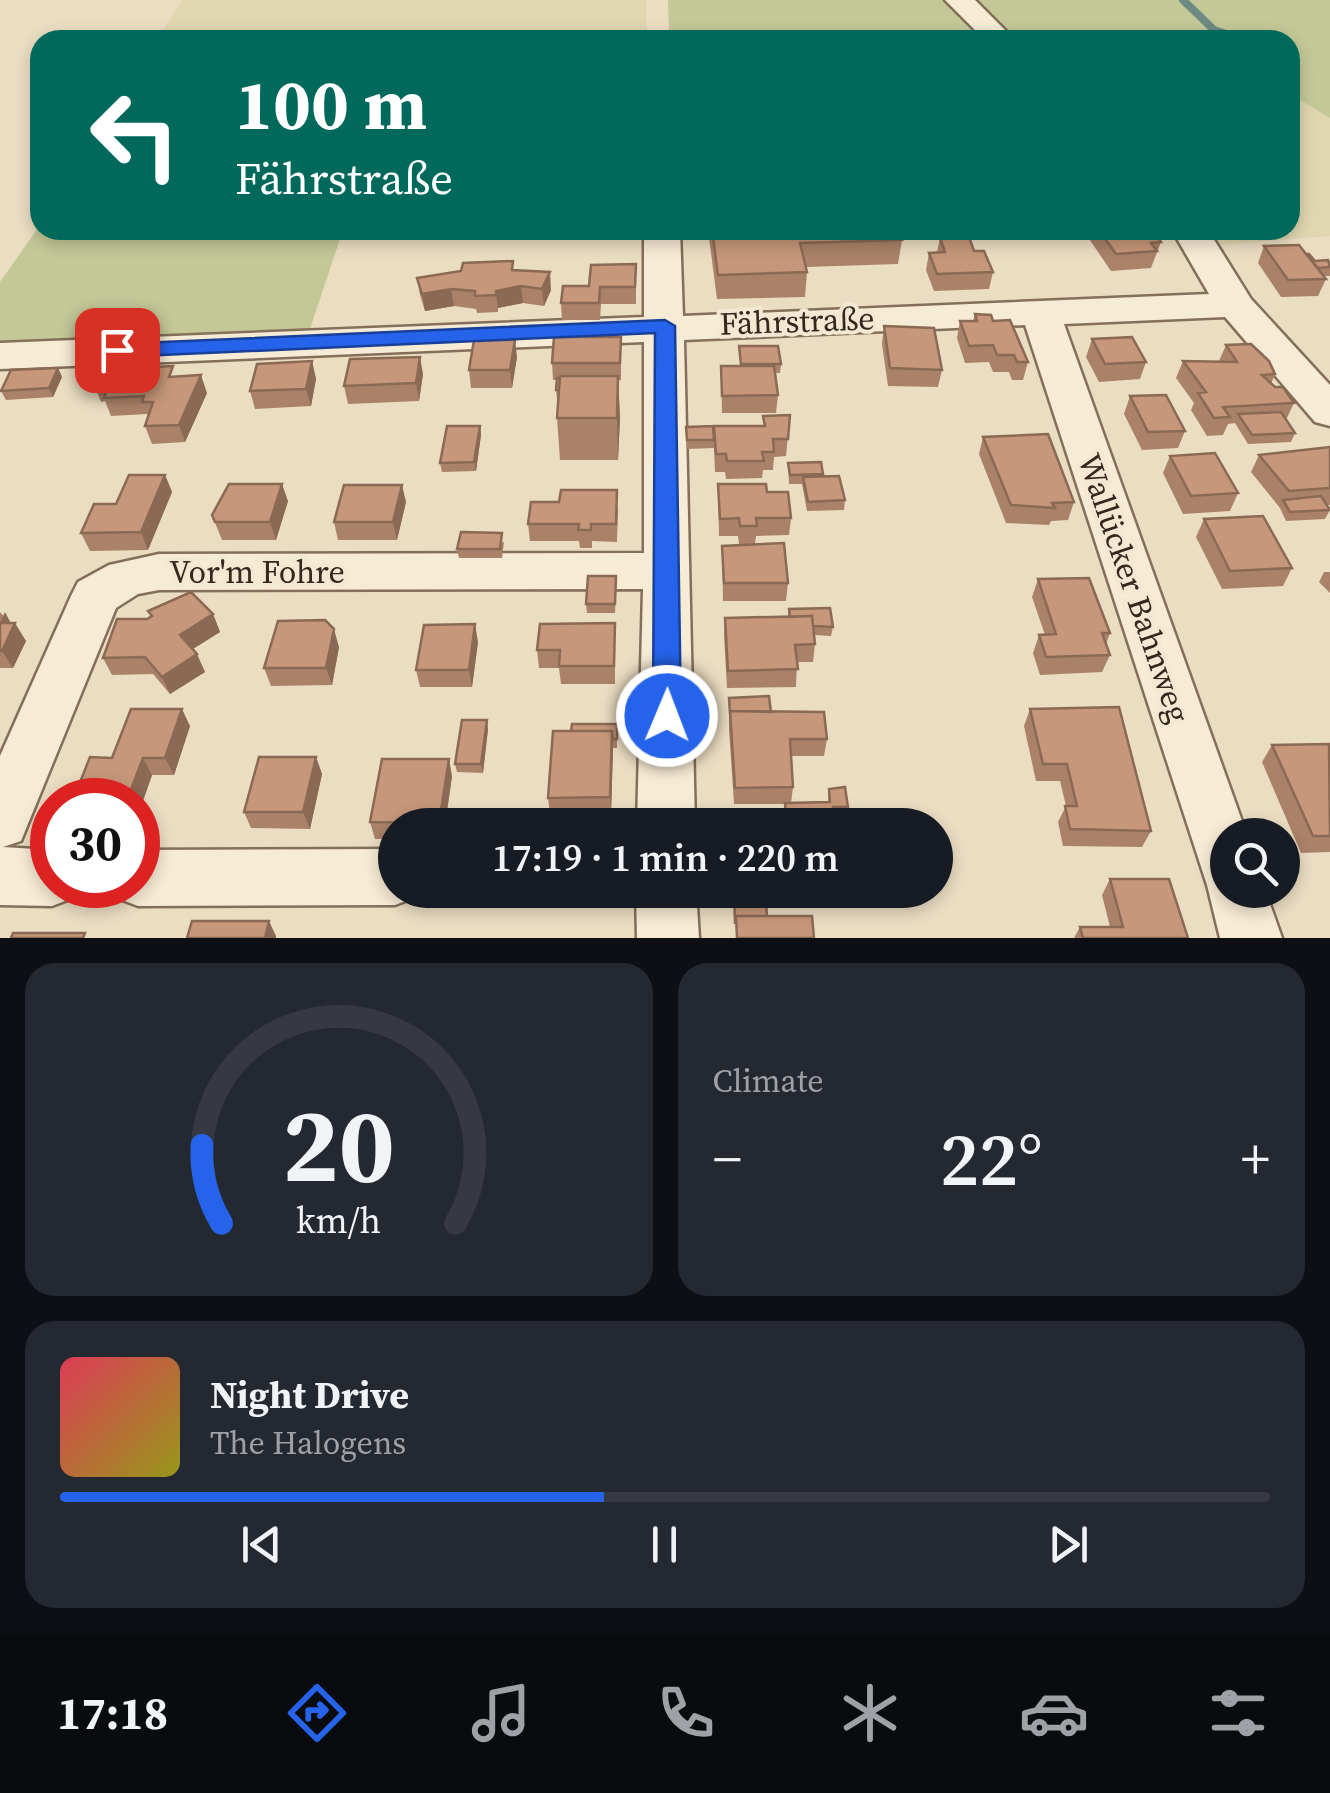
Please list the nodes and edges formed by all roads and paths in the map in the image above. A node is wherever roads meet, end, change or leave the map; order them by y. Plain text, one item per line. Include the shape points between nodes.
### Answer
1 (959, 0) edge
2 (991, 30) edge
3 (662, 240) edge
4 (1196, 240) edge
5 (1235, 305) junction
6 (1040, 310) junction
7 (665, 326) junction
8 (0, 356) edge
9 (1322, 394) edge
10 (668, 571) junction
11 (666, 808) edge
12 (1212, 818) edge
13 (0, 822) edge
14 (0, 874) edge
15 (378, 877) edge
16 (30, 878) edge
17 (160, 878) edge
18 (667, 908) edge
19 (1241, 908) edge
20 (668, 938) edge
21 (1251, 938) edge

1 - 2 street
3 - 7 street
4 - 5 street
5 - 6 street, Fährstraße
5 - 9 street
6 - 7 street, Fährstraße
6 - 12 street, Wallücker Bahnweg
7 - 8 street, Fährstraße
7 - 10 street
10 - 11 street
10 - 13 street, Vor'm Fohre via 159,572 126,578 96,596
14 - 16 street
15 - 17 street
18 - 20 street
19 - 21 street

